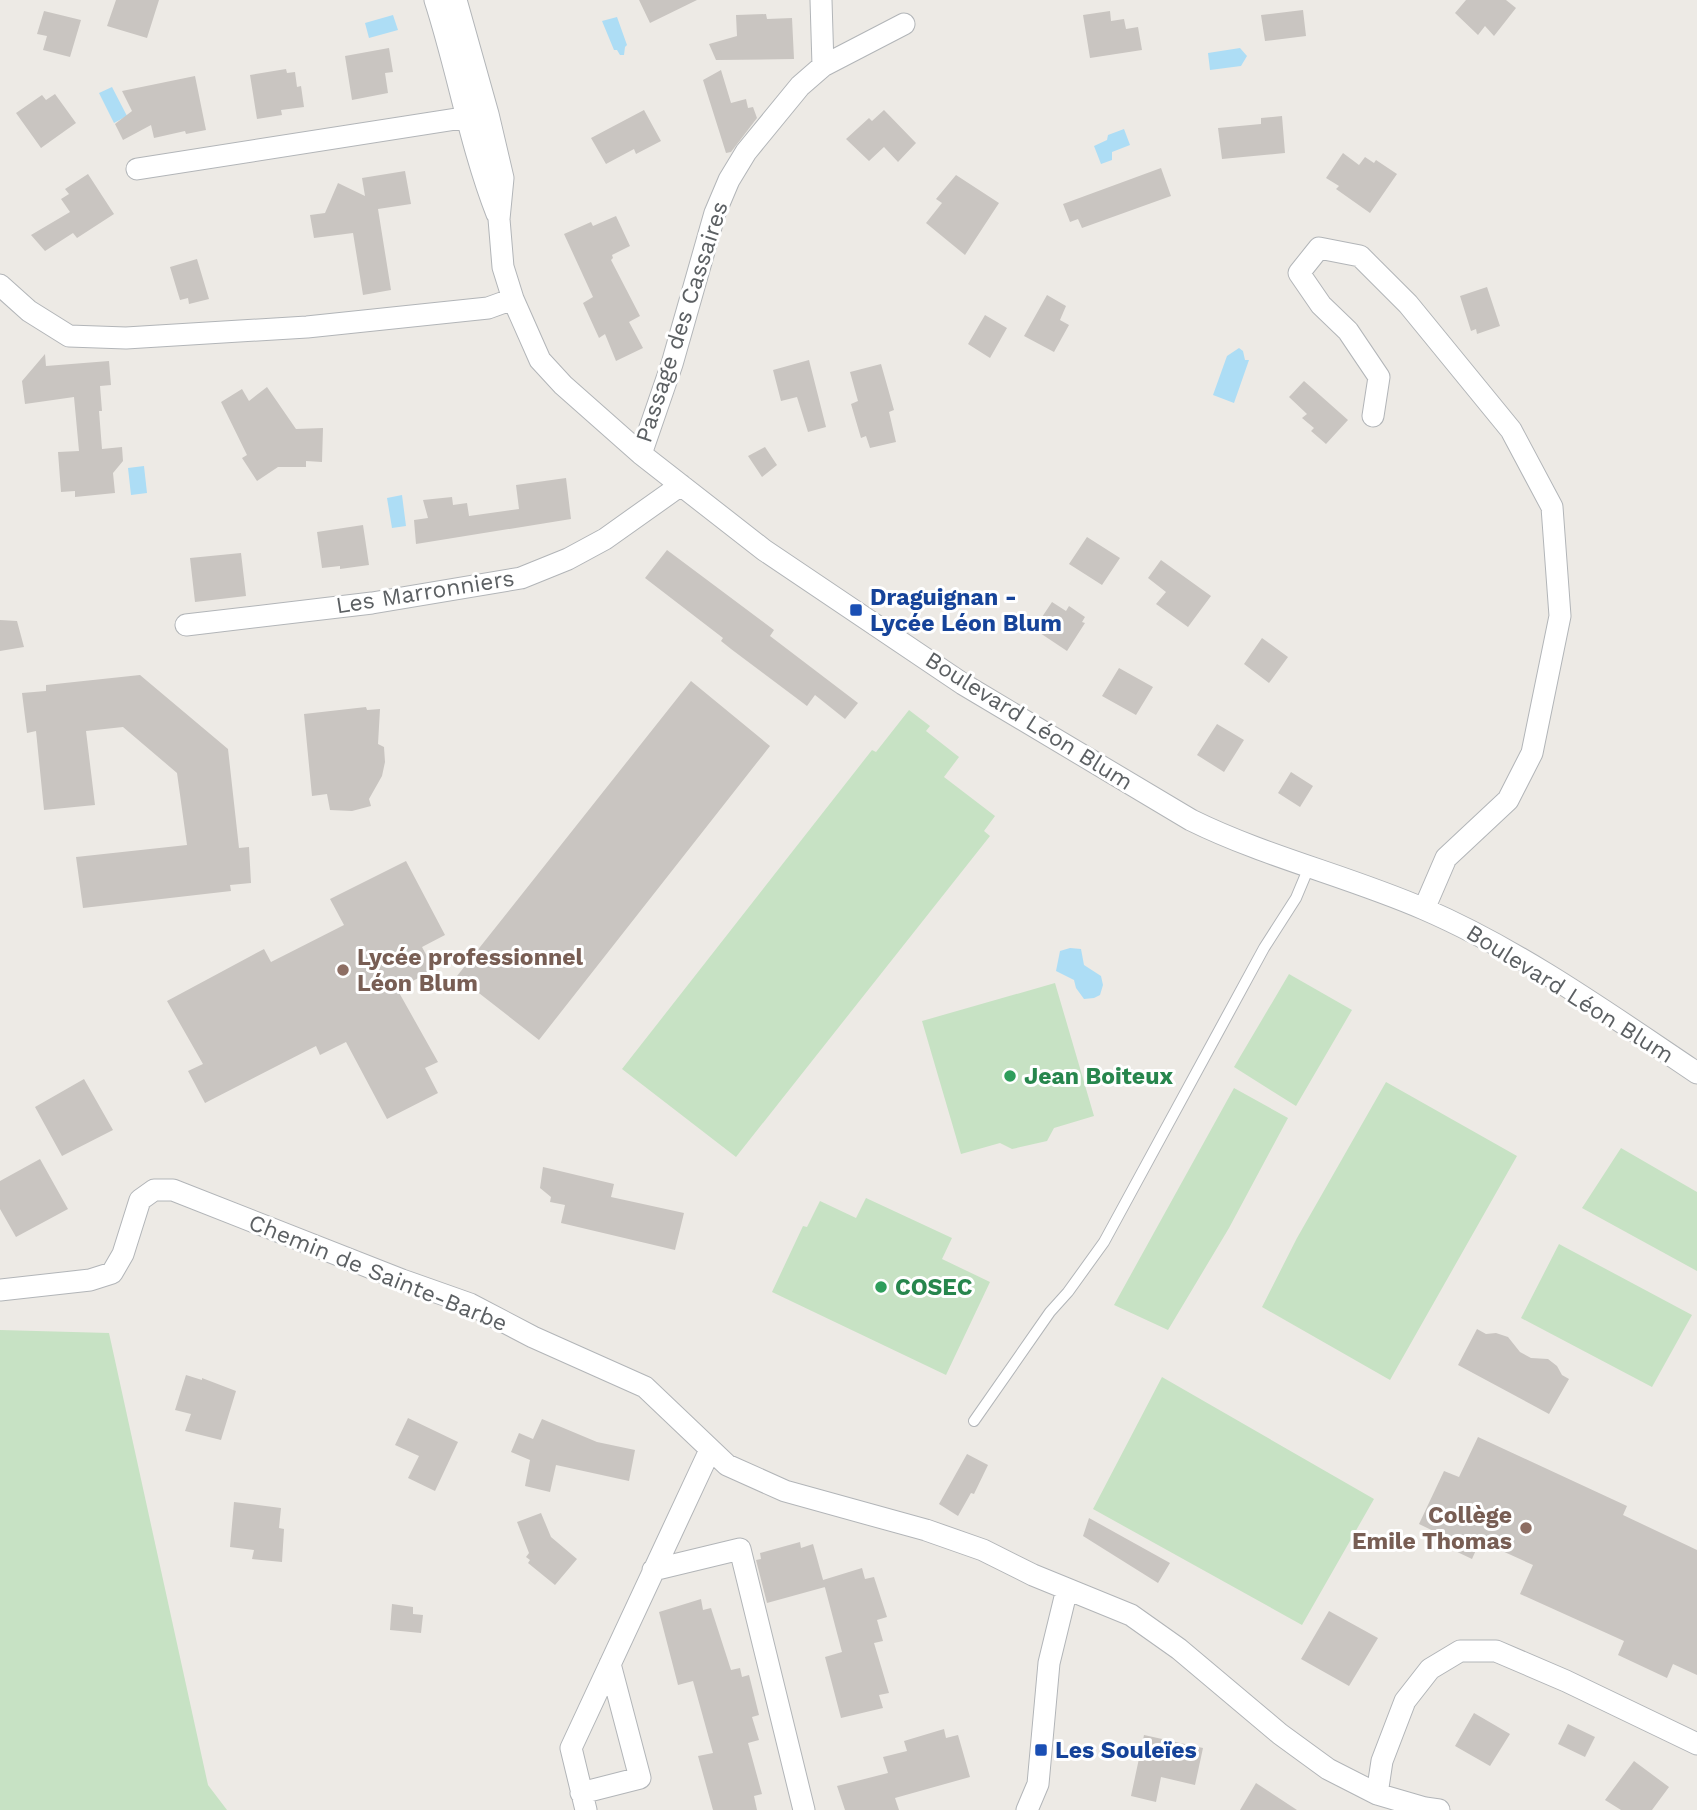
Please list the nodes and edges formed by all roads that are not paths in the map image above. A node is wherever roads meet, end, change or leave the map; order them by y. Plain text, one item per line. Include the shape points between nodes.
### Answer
1 (435, 0) edge
2 (456, 0) edge
3 (821, 0) edge
4 (904, 24) dead end
5 (823, 66) junction
6 (478, 115) junction
7 (137, 169) dead end
8 (0, 285) edge
9 (513, 299) junction
10 (1373, 416) dead end
11 (641, 454) junction
12 (681, 485) junction
13 (186, 625) dead end
14 (1309, 867) junction
15 (1424, 909) junction
16 (1697, 1073) edge
17 (0, 1290) edge
18 (974, 1421) dead end
19 (710, 1450) junction
20 (653, 1570) junction
21 (1068, 1589) junction
22 (610, 1664) junction
23 (1697, 1744) edge
24 (1377, 1794) junction
25 (584, 1802) edge
26 (804, 1810) edge
27 (1027, 1810) edge
28 (1439, 1810) edge

1 - 6 street, Boulevard Léon Blum
2 - 6 street, Boulevard Léon Blum
3 - 5 street
4 - 5 street, Passage des Cassaires
5 - 11 street, Passage des Cassaires via 774,115 729,180
6 - 7 street
6 - 9 street, Boulevard Léon Blum via 503,178 499,219 503,267
8 - 9 street via 68,336 126,338 307,327 488,308
9 - 11 street, Boulevard Léon Blum via 540,360
10 - 15 street via 1379,377 1299,273 1319,248 1360,256 1408,304 1511,430 1552,507 1560,616 1532,752 1508,800 1446,858
11 - 12 street, Boulevard Léon Blum
12 - 13 street, Les Marronniers via 605,539 521,578 372,603
12 - 14 street, Boulevard Léon Blum via 764,550 963,684 1191,820
14 - 15 street, Boulevard Léon Blum
14 - 18 lane via 1104,1242
15 - 16 street, Boulevard Léon Blum via 1489,940
17 - 19 street, Chemin de Sainte-Barbe via 90,1280 112,1273 140,1200 154,1190 173,1190 470,1304 645,1387
19 - 20 street
19 - 21 street, Chemin de Sainte-Barbe via 727,1465 785,1491 926,1530
20 - 22 street
20 - 26 street via 740,1549
21 - 24 street, Chemin de Sainte-Barbe via 1131,1615 1280,1734
21 - 27 street via 1049,1663 1038,1784
22 - 25 street via 570,1748
22 - 25 street via 640,1778
23 - 24 street via 1496,1651 1460,1651 1430,1669 1405,1700 1382,1761
24 - 28 street, Chemin de Sainte-Barbe

